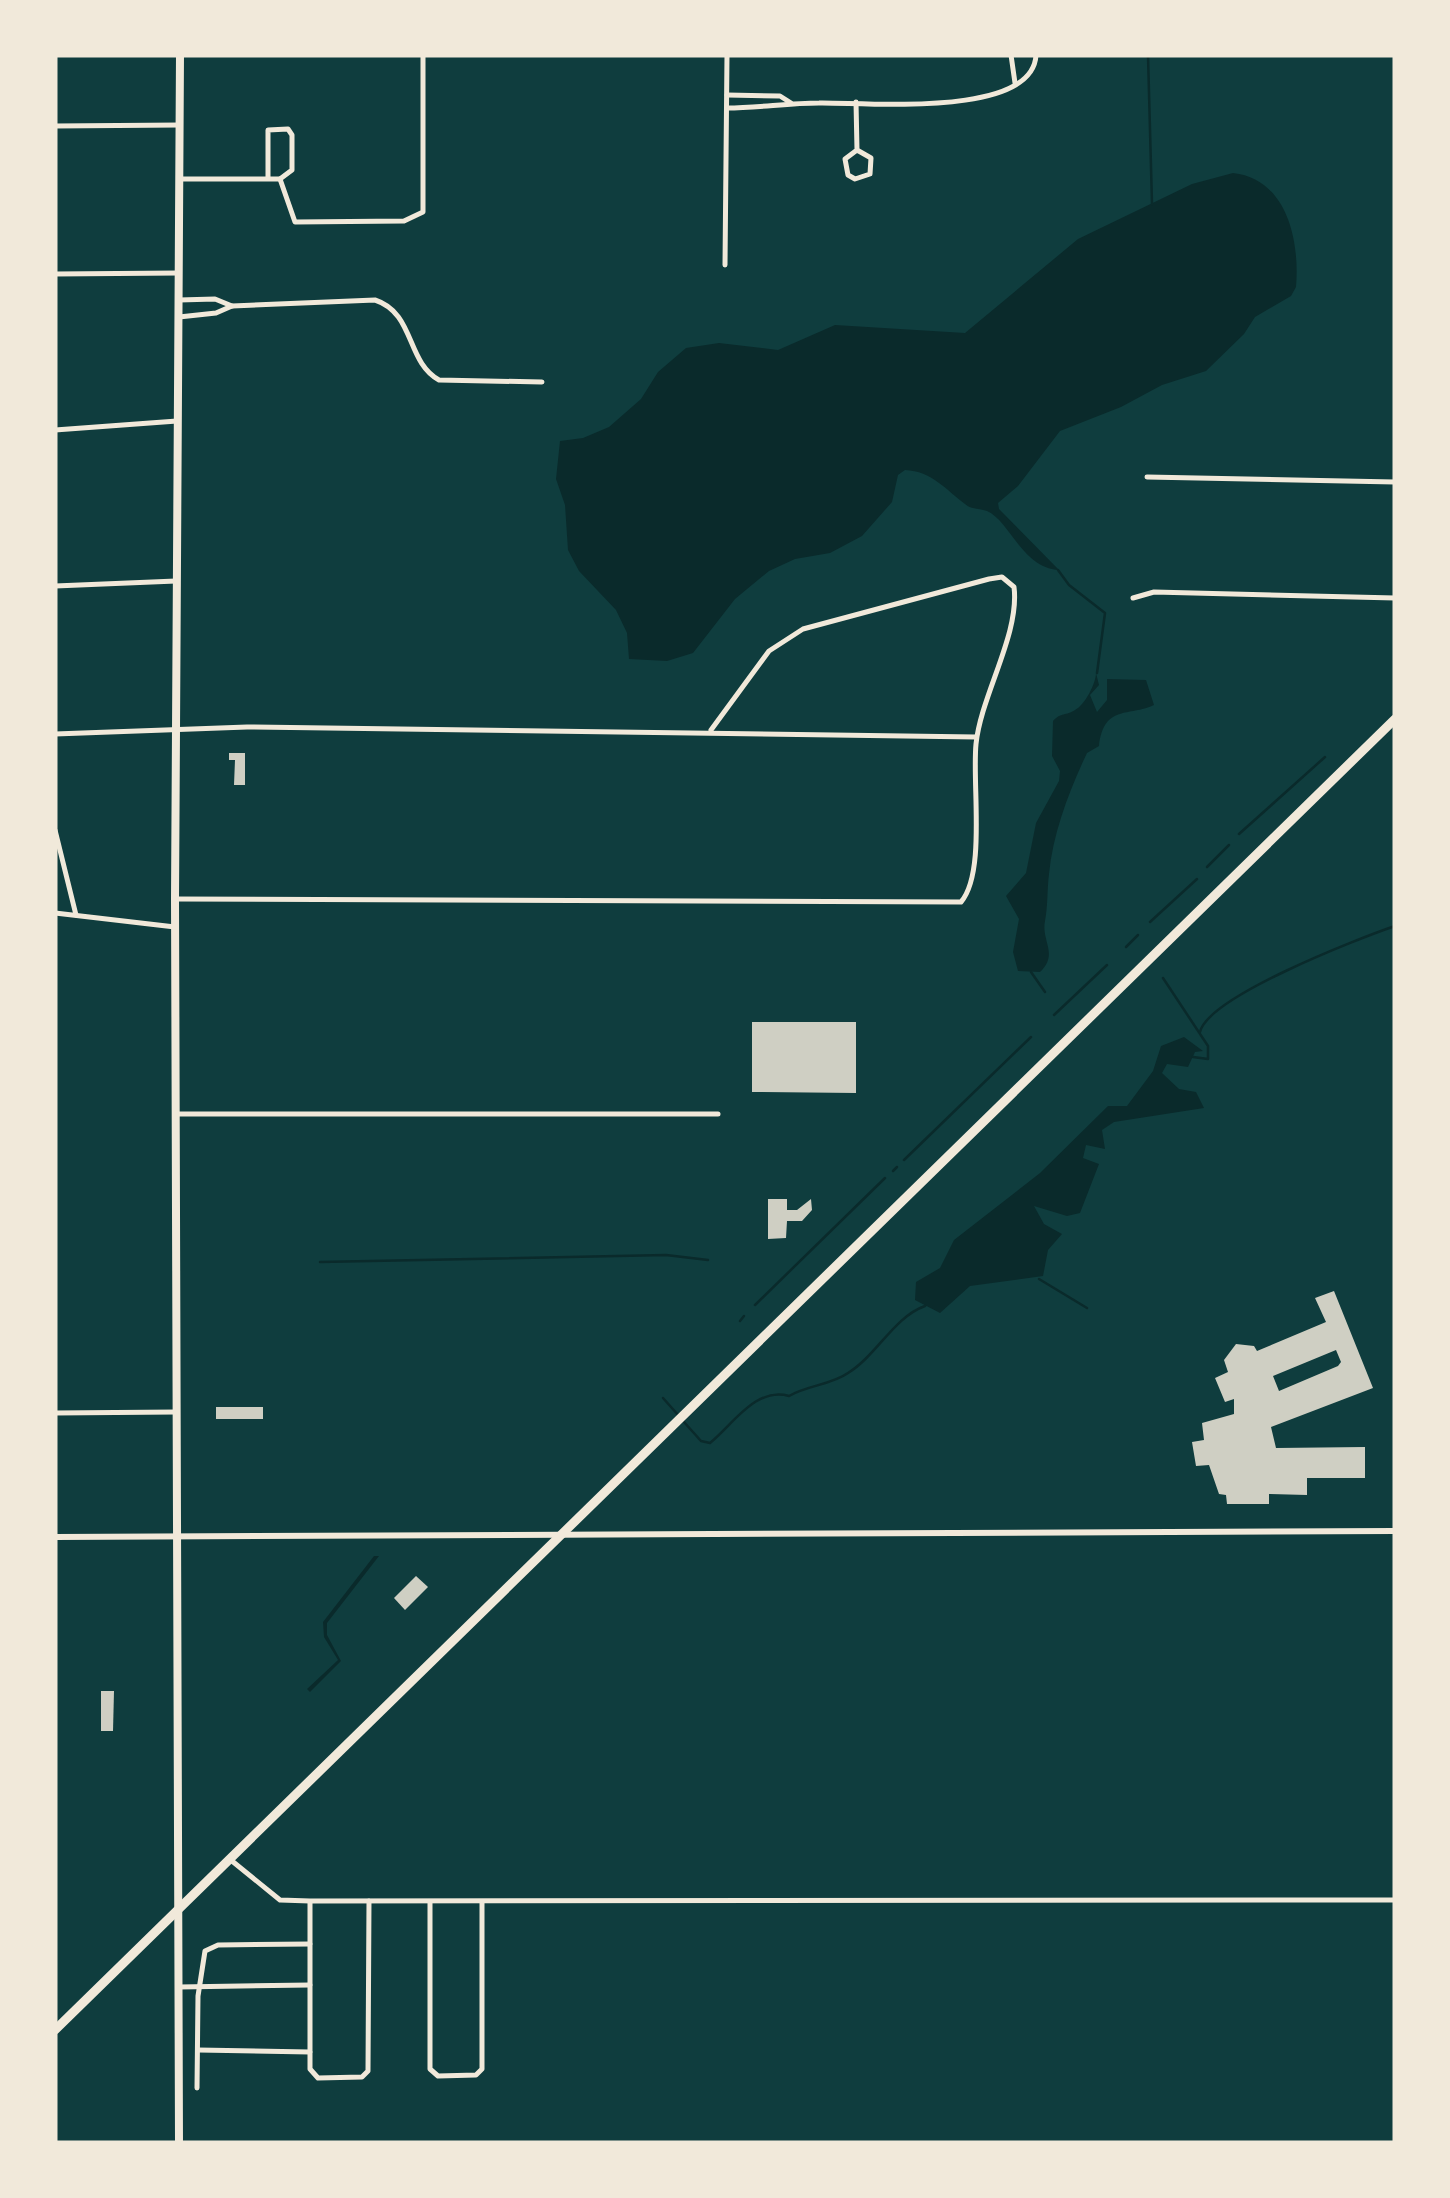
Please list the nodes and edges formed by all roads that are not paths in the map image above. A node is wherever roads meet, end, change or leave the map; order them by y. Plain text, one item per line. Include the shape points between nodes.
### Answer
1 (180, 55) edge
2 (424, 55) edge
3 (726, 55) edge
4 (1011, 55) edge
5 (1036, 55) edge
6 (1015, 83) junction
7 (727, 95) junction
8 (763, 96) junction
9 (856, 102) junction
10 (791, 103) junction
11 (727, 108) junction
12 (763, 108) junction
13 (180, 125) junction
14 (55, 126) edge
15 (856, 150) junction
16 (268, 178) junction
17 (180, 179) junction
18 (280, 179) junction
19 (725, 265) dead end
20 (180, 272) junction
21 (55, 274) edge
22 (179, 300) junction
23 (232, 306) junction
24 (179, 317) junction
25 (542, 382) dead end
26 (177, 421) junction
27 (55, 430) edge
28 (1148, 477) dead end
29 (1395, 482) edge
30 (176, 580) junction
31 (55, 586) edge
32 (1133, 598) dead end
33 (1395, 598) edge
34 (1395, 720) edge
35 (176, 730) junction
36 (711, 730) junction
37 (55, 734) edge
38 (976, 737) junction
39 (55, 830) edge
40 (175, 899) junction
41 (55, 913) edge
42 (76, 915) junction
43 (175, 927) junction
44 (175, 1114) junction
45 (718, 1114) dead end
46 (179, 1412) junction
47 (55, 1413) edge
48 (1395, 1530) edge
49 (562, 1534) junction
50 (55, 1537) edge
51 (179, 1537) junction
52 (232, 1860) junction
53 (1395, 1900) edge
54 (310, 1901) junction
55 (369, 1901) junction
56 (430, 1902) junction
57 (482, 1902) junction
58 (179, 1911) junction
59 (310, 1944) junction
60 (310, 1984) junction
61 (179, 1987) junction
62 (199, 1987) junction
63 (55, 2030) edge
64 (197, 2050) junction
65 (310, 2052) junction
66 (179, 2065) junction
67 (197, 2065) junction
68 (197, 2088) dead end
69 (179, 2143) edge

1 - 13 main road
2 - 18 street via 424,212 404,221 296,222
3 - 7 street
4 - 6 street
5 - 6 street via 1030,74
6 - 9 street via 968,102
7 - 8 street
7 - 11 street
8 - 10 street
8 - 12 street
9 - 10 street
9 - 15 street
10 - 12 street
11 - 12 street
11 - 19 street
13 - 14 street
13 - 17 main road
15 - 15 street via 873,167 855,180 845,159
16 - 17 street
16 - 18 street
16 - 18 street via 268,130 288,130 292,170
17 - 20 main road
20 - 21 street
20 - 22 main road
22 - 23 street
22 - 24 main road
23 - 24 street
23 - 25 street via 375,300 405,324 425,372 440,380
24 - 26 main road
26 - 27 street
26 - 30 main road
28 - 29 street
30 - 31 street
30 - 35 main road
32 - 33 street via 1154,592
34 - 49 highway
35 - 36 street
35 - 37 street
35 - 40 main road
36 - 38 street
36 - 38 street via 768,651 803,630 1002,578 1016,596
38 - 40 street via 972,880 961,902 948,906
39 - 42 street
40 - 43 main road
41 - 42 street
42 - 43 street
43 - 44 main road
44 - 45 street
44 - 46 main road
46 - 47 street
46 - 51 main road
48 - 49 street
49 - 51 street
49 - 52 highway
50 - 51 street
51 - 58 main road
52 - 54 street via 280,1900
52 - 58 highway
53 - 57 street
54 - 55 street
54 - 59 street
55 - 56 street
55 - 65 street via 366,2074 313,2076
56 - 57 street
56 - 57 street via 434,2074 480,2073
58 - 61 main road
58 - 63 highway
59 - 60 street
59 - 62 street via 214,1946 202,1956
60 - 62 street
60 - 65 street
61 - 62 street
61 - 66 main road
62 - 64 street
64 - 65 street
64 - 67 street
66 - 67 street
66 - 69 main road
67 - 68 street

